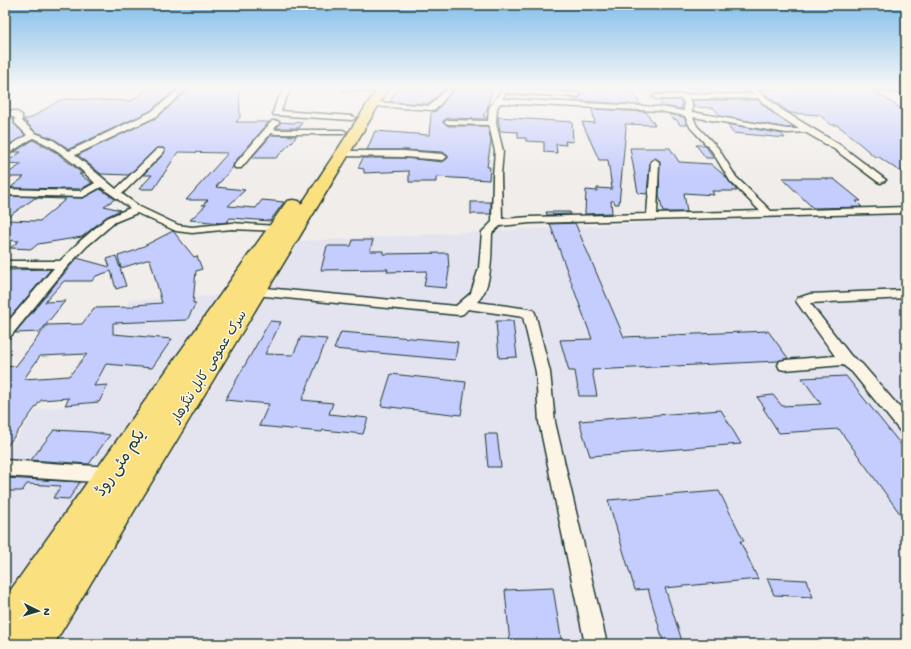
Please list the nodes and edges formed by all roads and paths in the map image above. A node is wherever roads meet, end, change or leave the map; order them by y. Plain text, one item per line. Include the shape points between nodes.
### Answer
1 (19, 118) edge
2 (145, 118) edge
3 (352, 118) edge
4 (359, 118) edge
5 (493, 118) edge
6 (690, 118) edge
7 (719, 118) edge
8 (789, 118) edge
9 (276, 121) dead end
10 (448, 122) dead end
11 (492, 123) junction
12 (805, 129) junction
13 (270, 130) junction
14 (32, 135) junction
15 (344, 143) junction
16 (160, 151) dead end
17 (5, 153) edge
18 (69, 154) junction
19 (443, 157) dead end
20 (655, 162) dead end
21 (238, 166) dead end
22 (881, 180) dead end
23 (101, 183) junction
24 (5, 192) edge
25 (116, 194) junction
26 (136, 209) junction
27 (906, 210) edge
28 (769, 214) junction
29 (652, 217) junction
30 (497, 223) junction
31 (277, 229) junction
32 (5, 264) edge
33 (63, 264) junction
34 (243, 293) junction
35 (906, 294) edge
36 (466, 305) junction
37 (8, 327) edge
38 (846, 360) junction
39 (785, 365) dead end
40 (906, 426) edge
41 (5, 468) edge
42 (110, 475) junction
43 (5, 629) edge
44 (33, 644) edge
45 (596, 644) edge

1 - 14 street via 18,121
2 - 18 street
3 - 15 highway, سرک عمومی کابل ننگرهار
4 - 15 highway, سرک عمومی کابل ننگرهار
5 - 11 street
6 - 28 street via 733,179
7 - 12 street via 787,130
8 - 12 street
9 - 13 street
10 - 11 street
11 - 30 street via 498,151
12 - 22 street via 837,147
13 - 15 street
13 - 21 street
14 - 17 street
14 - 18 street
15 - 19 street via 404,154
15 - 31 highway, سرک عمومی کابل ننگرهار
15 - 34 highway, سرک عمومی کابل ننگرهار
16 - 25 street
18 - 23 street
20 - 29 street
23 - 24 street via 83,194
23 - 25 street
25 - 26 street
26 - 31 street via 176,228 192,230 232,226
26 - 33 street via 111,220
27 - 28 street
28 - 29 street
29 - 30 street
30 - 36 street via 487,232 485,268 477,295
31 - 34 highway, سرک عمومی کابل ننگرهار
32 - 33 street
33 - 37 street
34 - 36 street via 459,311
34 - 42 highway, یکم مئی روڈ
34 - 44 highway, سرک عمومی کابل ننگرهار
35 - 38 street via 810,298 802,301
36 - 45 street via 529,313 543,372 547,422
38 - 39 street
38 - 40 street via 856,368
41 - 42 street
42 - 43 highway, یکم مئی روڈ

